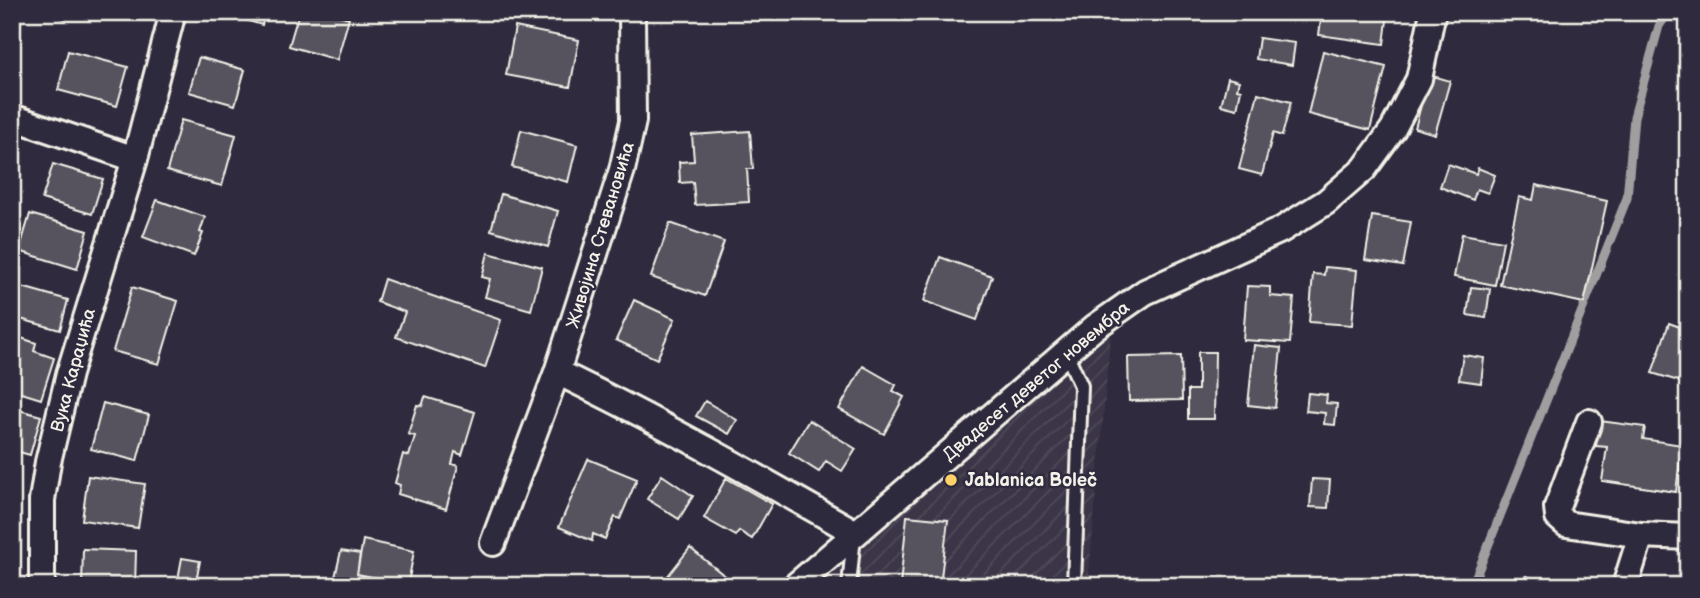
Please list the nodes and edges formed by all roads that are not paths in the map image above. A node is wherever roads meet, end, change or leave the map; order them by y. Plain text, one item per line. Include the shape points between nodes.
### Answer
1 (173, 12) edge
2 (632, 12) edge
3 (1433, 12) edge
4 (12, 117) edge
5 (135, 159) junction
6 (1066, 352) junction
7 (557, 372) junction
8 (1589, 422) dead end
9 (854, 533) junction
10 (1641, 534) junction
11 (1688, 537) edge
12 (493, 543) dead end
13 (42, 586) edge
14 (794, 586) edge
15 (849, 586) edge
16 (1074, 586) edge
17 (1625, 586) edge

1 - 5 street, Вука Караџића
2 - 7 street, Живојина Стевановића via 633,121 622,170
3 - 6 street, Двадесет деветог новембра via 1419,79 1393,129 1364,169 1326,202 1281,230 1145,292
4 - 5 street
5 - 13 street, Вука Караџића via 69,374 48,462 42,500
6 - 9 street, Двадесет деветог новембра
6 - 16 lane via 1081,386
7 - 9 street via 720,454
7 - 12 street, Живојина Стевановића
8 - 10 street via 1557,507 1558,517 1566,524
9 - 14 street, Двадесет деветог новембра
9 - 15 lane
10 - 11 street
10 - 17 street

